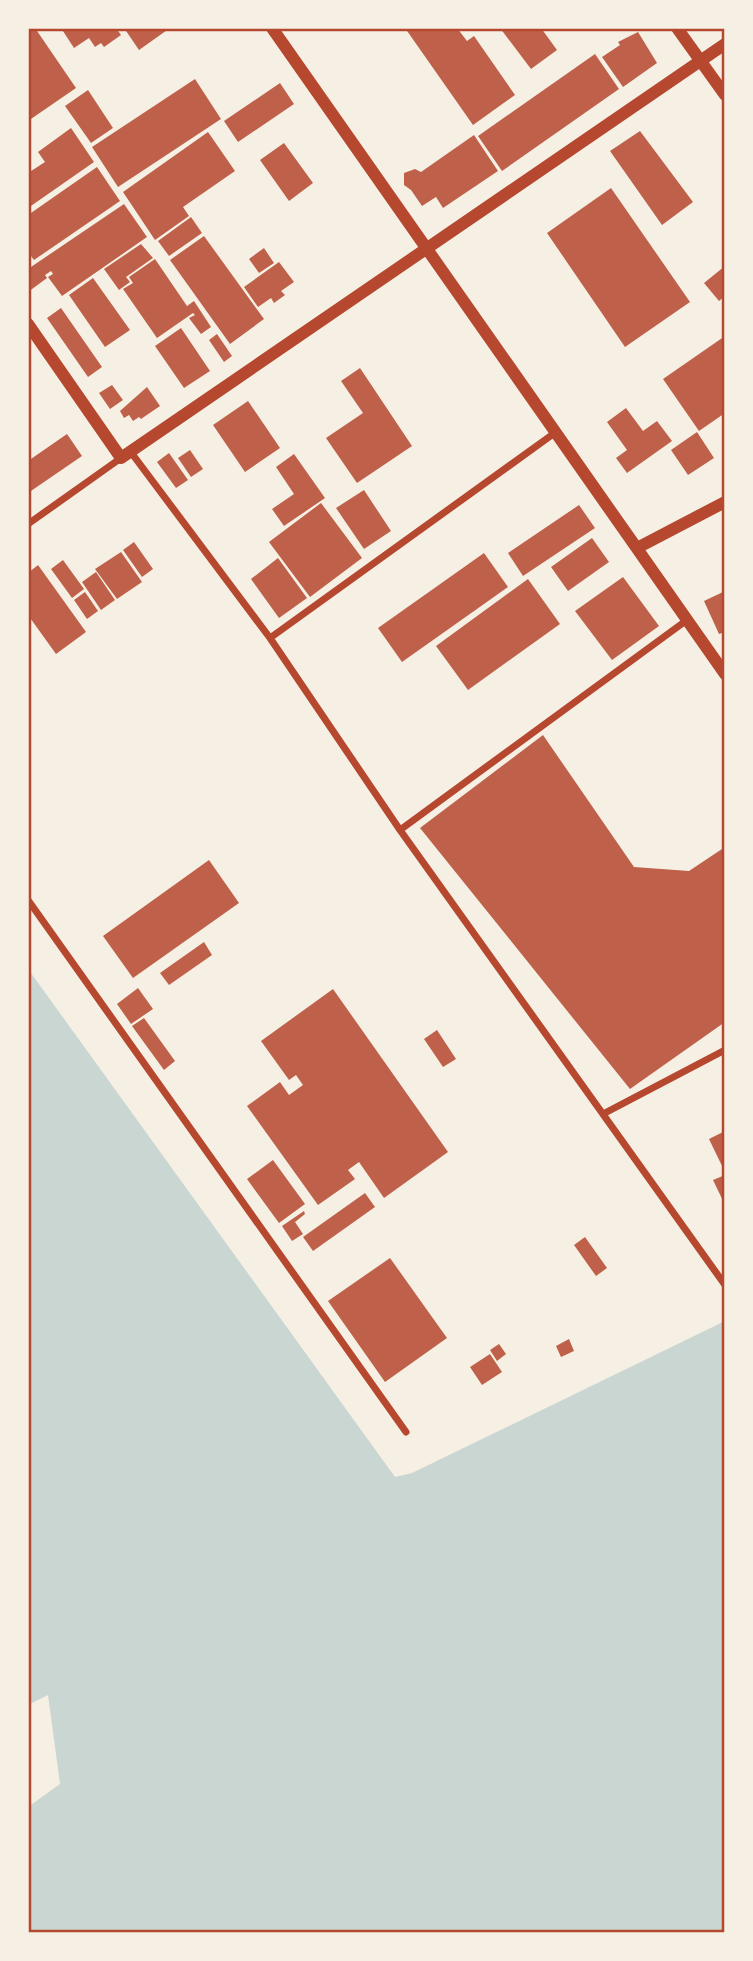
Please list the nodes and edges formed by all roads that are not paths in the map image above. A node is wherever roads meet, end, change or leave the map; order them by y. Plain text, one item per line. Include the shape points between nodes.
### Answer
1 (272, 28) edge
2 (677, 28) edge
3 (725, 44) edge
4 (701, 60) junction
5 (725, 95) edge
6 (427, 248) junction
7 (28, 324) edge
8 (556, 432) junction
9 (126, 454) junction
10 (725, 502) edge
11 (28, 524) edge
12 (637, 548) junction
13 (687, 620) junction
14 (270, 638) junction
15 (725, 674) edge
16 (400, 830) junction
17 (28, 900) edge
18 (725, 1050) edge
19 (603, 1114) junction
20 (725, 1285) edge
21 (406, 1432) dead end

1 - 6 street
2 - 4 street
3 - 4 street
4 - 5 street
4 - 6 street
6 - 8 street
6 - 9 street
7 - 9 street
8 - 12 street
8 - 14 street
9 - 11 street
9 - 14 street
10 - 12 street
12 - 13 street
13 - 15 street
13 - 16 street
14 - 16 street
16 - 19 street
17 - 21 street
18 - 19 street
19 - 20 street

